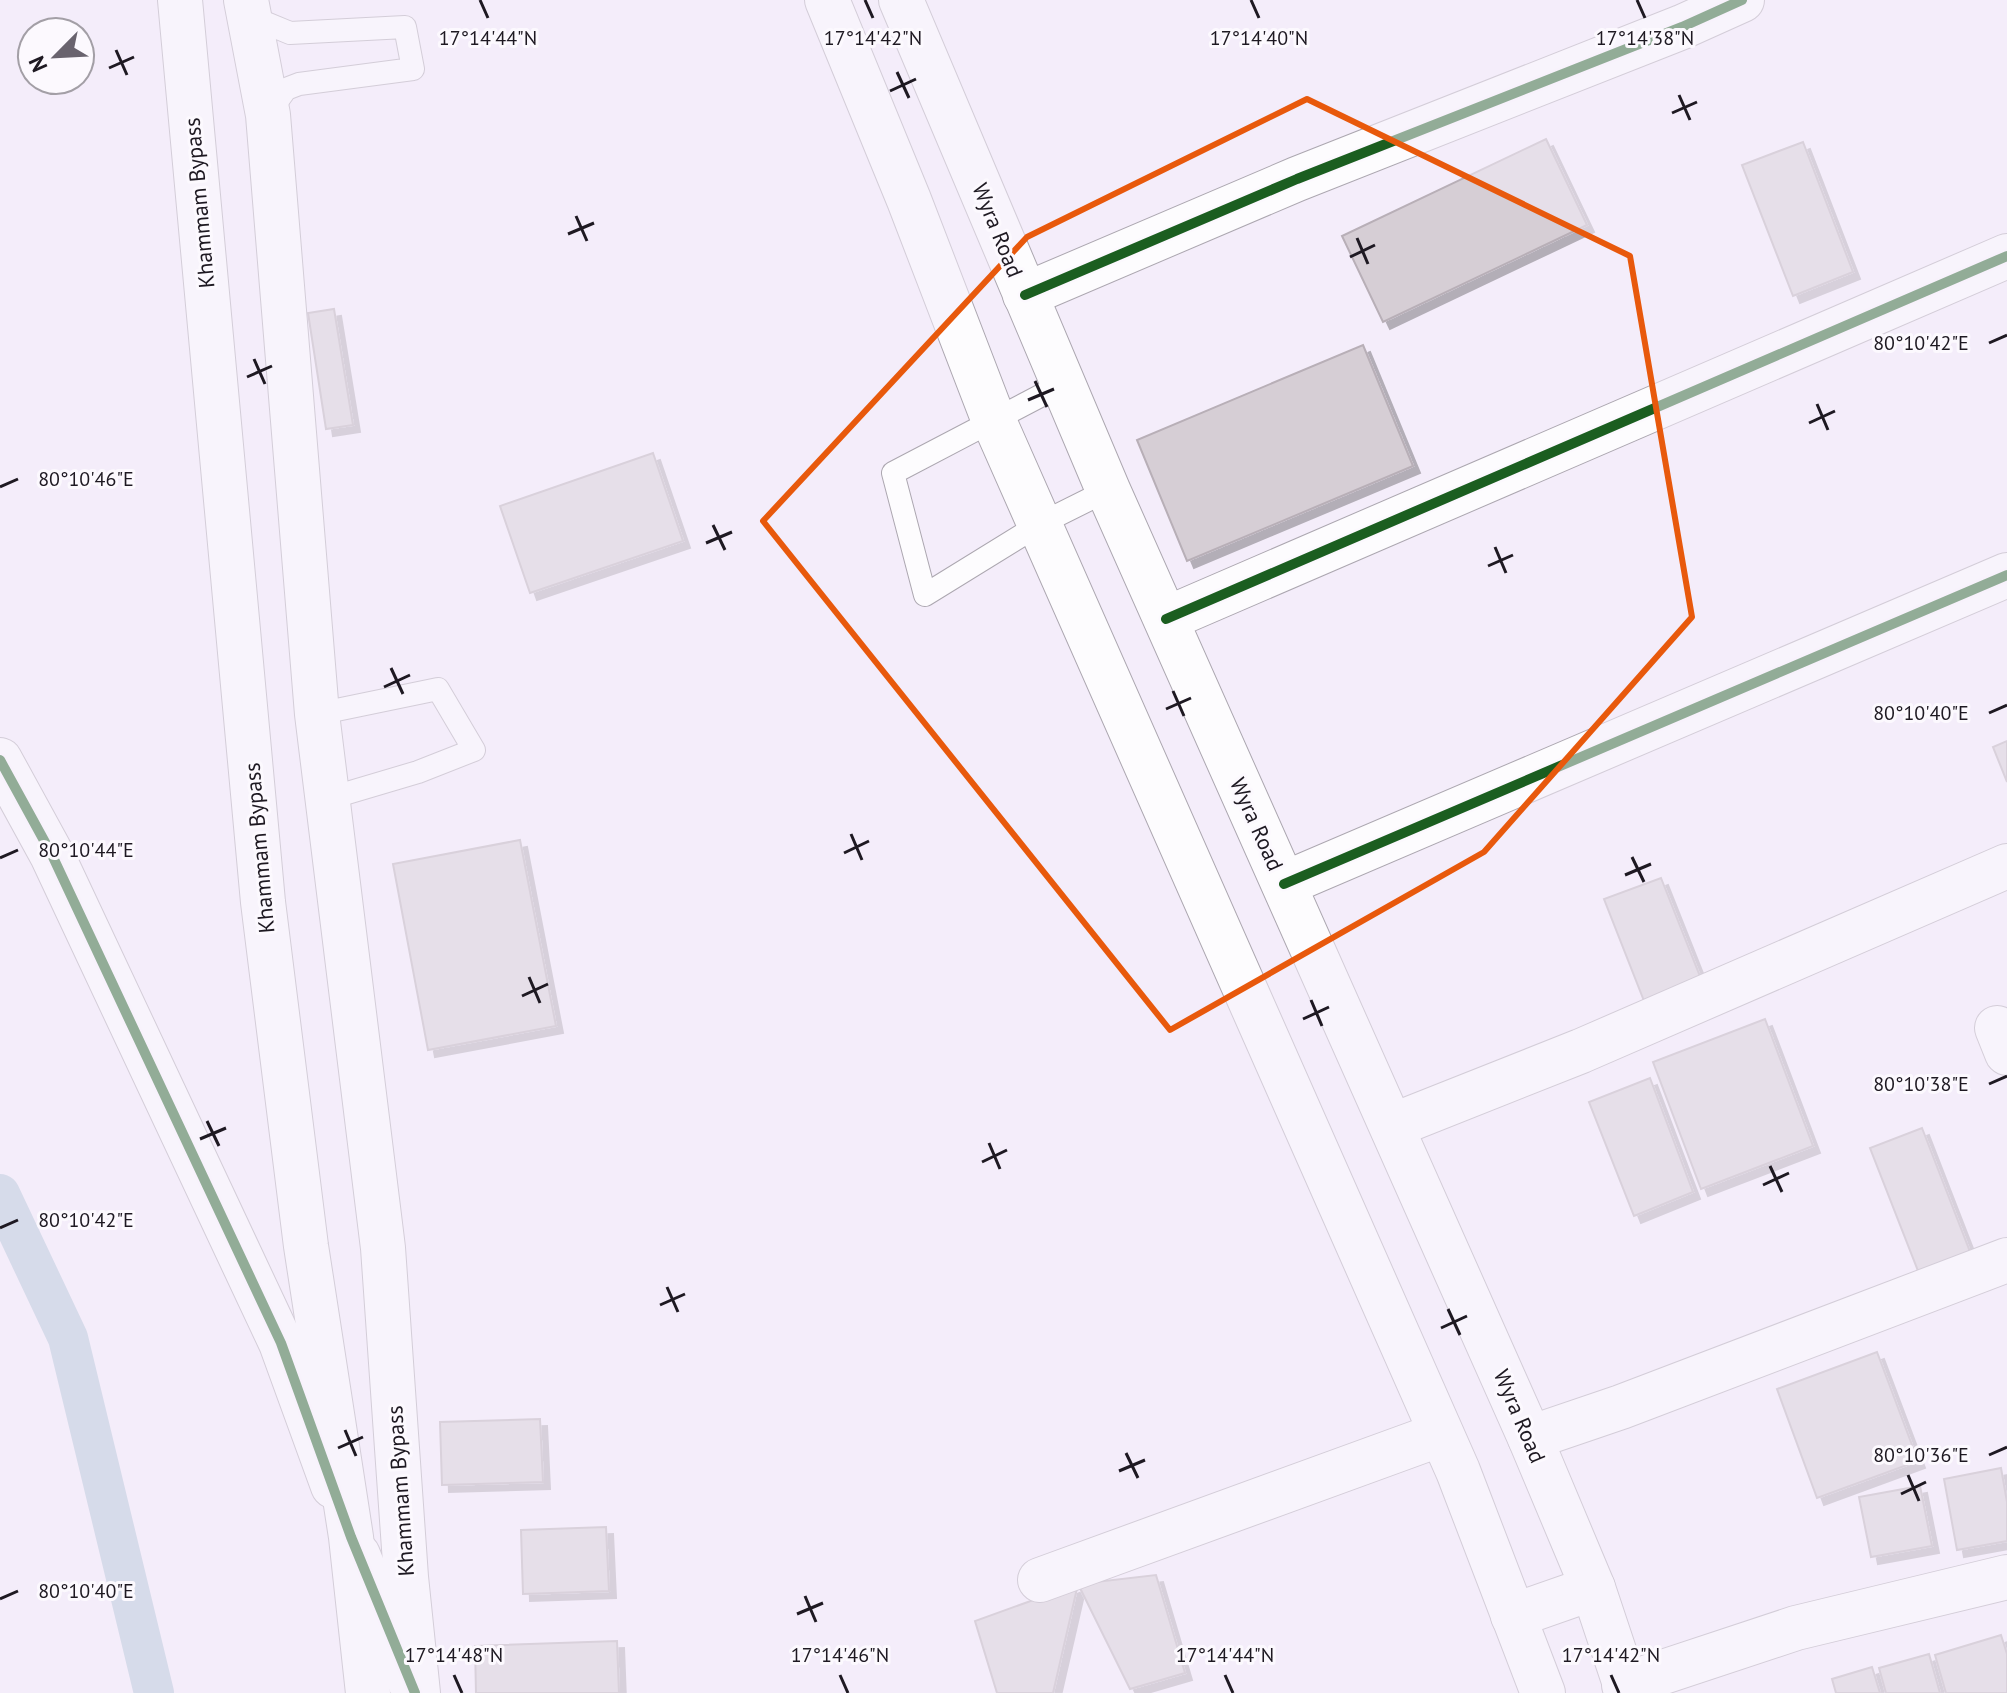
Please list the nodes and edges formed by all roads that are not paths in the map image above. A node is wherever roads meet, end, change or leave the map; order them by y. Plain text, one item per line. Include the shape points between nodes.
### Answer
1 (180, 0) edge
2 (827, 0) edge
3 (901, 0) edge
4 (1742, 0) edge
5 (248, 8) edge
6 (268, 115) junction
7 (2007, 256) edge
8 (1025, 295) junction
9 (1063, 384) junction
10 (994, 421) junction
11 (1108, 490) junction
12 (1040, 524) junction
13 (2007, 575) edge
14 (1166, 619) junction
15 (317, 714) junction
16 (0, 760) edge
17 (327, 799) junction
18 (2007, 866) edge
19 (1284, 884) junction
20 (1392, 1126) junction
21 (2007, 1260) edge
22 (1441, 1434) junction
23 (1530, 1438) junction
24 (351, 1537) junction
25 (2007, 1577) edge
26 (1040, 1580) dead end
27 (1593, 1588) junction
28 (1513, 1616) junction
29 (1626, 1689) edge
30 (368, 1693) edge
31 (416, 1693) edge
32 (1543, 1693) edge

1 - 24 main road, Khammam Bypass via 263,902 306,1246
2 - 10 main road
3 - 8 main road, Wyra Road
4 - 8 main road
5 - 6 main road, Khammam Bypass
5 - 6 lane via 290,33 405,27 413,69 299,84 286,89
6 - 15 main road, Khammam Bypass
7 - 14 main road
8 - 9 main road, Wyra Road
9 - 10 lane
9 - 11 main road, Wyra Road
10 - 12 main road
10 - 12 lane via 893,473 925,595
11 - 12 lane
11 - 14 main road, Wyra Road
12 - 22 main road
13 - 19 main road
14 - 19 main road, Wyra Road
15 - 17 main road, Khammam Bypass
15 - 17 lane via 438,689 474,750
16 - 24 main road via 52,855 281,1343
17 - 31 main road, Khammam Bypass via 383,1248
18 - 20 main road via 1581,1051
19 - 20 main road, Wyra Road
20 - 23 main road, Wyra Road
21 - 23 main road
22 - 26 main road
22 - 28 main road
23 - 27 main road, Wyra Road
24 - 30 main road, Khammam Bypass
24 - 31 main road
25 - 29 main road via 1796,1628
27 - 28 main road
27 - 29 main road, Wyra Road
28 - 32 main road

